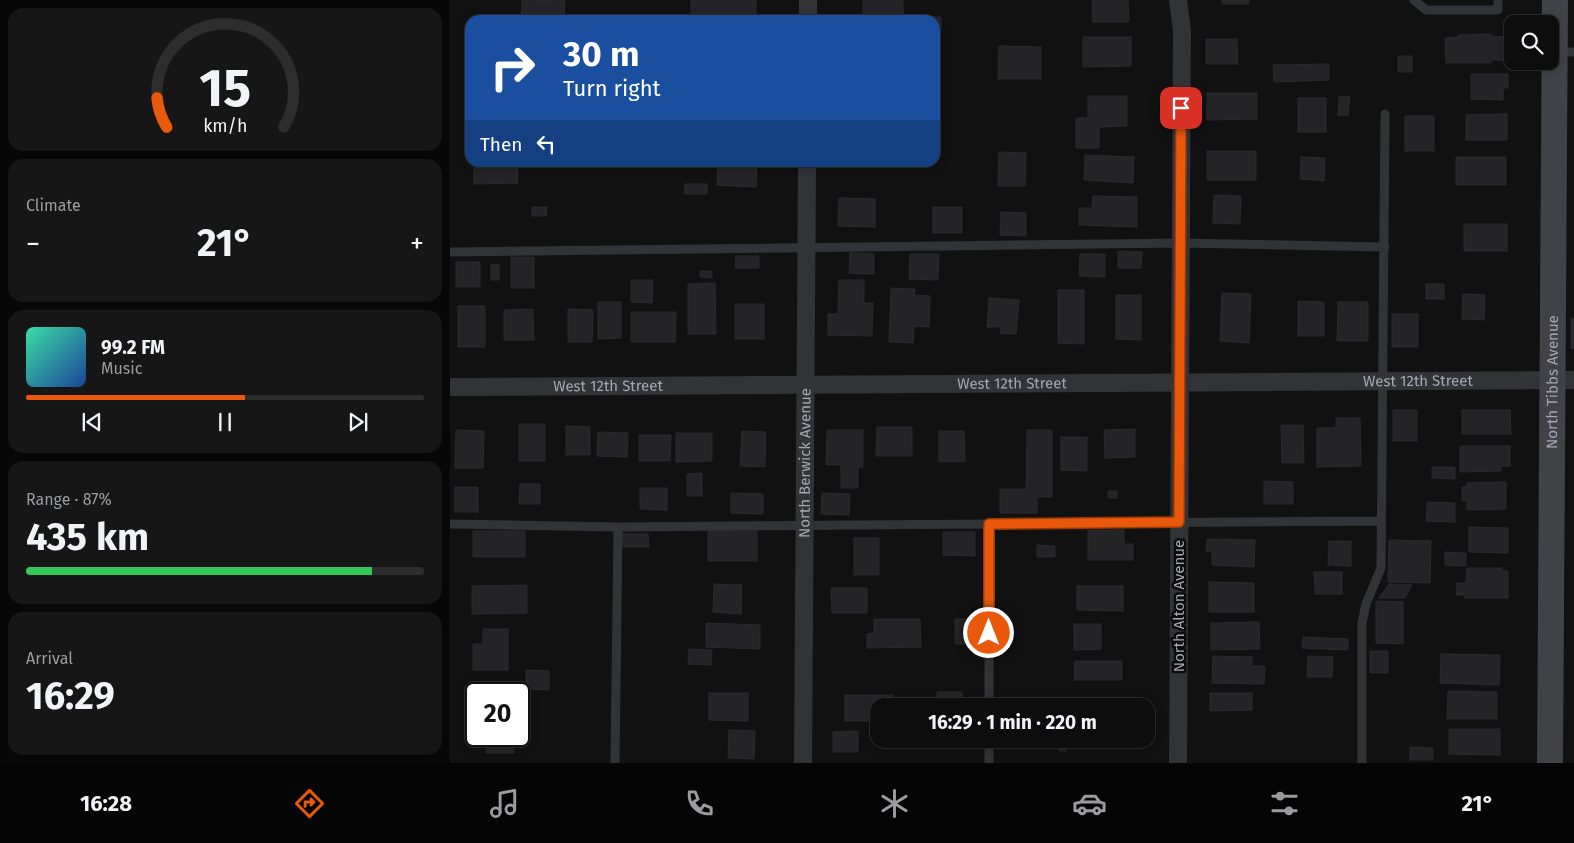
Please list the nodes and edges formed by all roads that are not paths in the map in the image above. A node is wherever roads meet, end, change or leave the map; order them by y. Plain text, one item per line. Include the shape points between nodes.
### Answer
1 (808, 0) edge
2 (1178, 0) edge
3 (1414, 0) edge
4 (1498, 0) edge
5 (1555, 0) edge
6 (808, 15) edge
7 (1564, 52) edge
8 (1385, 114) dead end
9 (807, 167) edge
10 (1180, 243) junction
11 (807, 247) junction
12 (1385, 247) junction
13 (450, 252) edge
14 (1563, 380) edge
15 (1384, 381) junction
16 (1179, 383) junction
17 (806, 384) junction
18 (450, 387) edge
19 (1380, 521) junction
20 (1179, 522) junction
21 (450, 524) edge
22 (989, 524) junction
23 (805, 526) junction
24 (618, 527) junction
25 (989, 698) edge
26 (989, 748) edge
27 (615, 763) edge
28 (803, 763) edge
29 (989, 763) edge
30 (1178, 763) edge
31 (1362, 763) edge
32 (1550, 763) edge

1 - 6 street
2 - 10 street, North Alton Avenue via 1182,31
3 - 4 lane via 1426,10 1498,10
5 - 7 street, North Tibbs Avenue
7 - 14 street, North Tibbs Avenue
8 - 12 lane
9 - 11 street, North Berwick Avenue
10 - 11 lane
10 - 12 lane
10 - 16 street, North Alton Avenue
11 - 13 lane
11 - 17 street, North Berwick Avenue
12 - 15 lane
14 - 15 street, West 12th Street
14 - 32 street, North Tibbs Avenue
15 - 16 street, West 12th Street
15 - 19 lane
16 - 17 street, West 12th Street
16 - 20 street, North Alton Avenue
17 - 18 street, West 12th Street
17 - 23 street, North Berwick Avenue
19 - 20 lane
19 - 31 lane via 1381,568 1362,623
20 - 22 lane
20 - 30 street, North Alton Avenue
21 - 24 lane
22 - 23 lane
22 - 25 lane
23 - 24 lane
23 - 28 street, North Berwick Avenue
24 - 27 lane
26 - 29 lane

